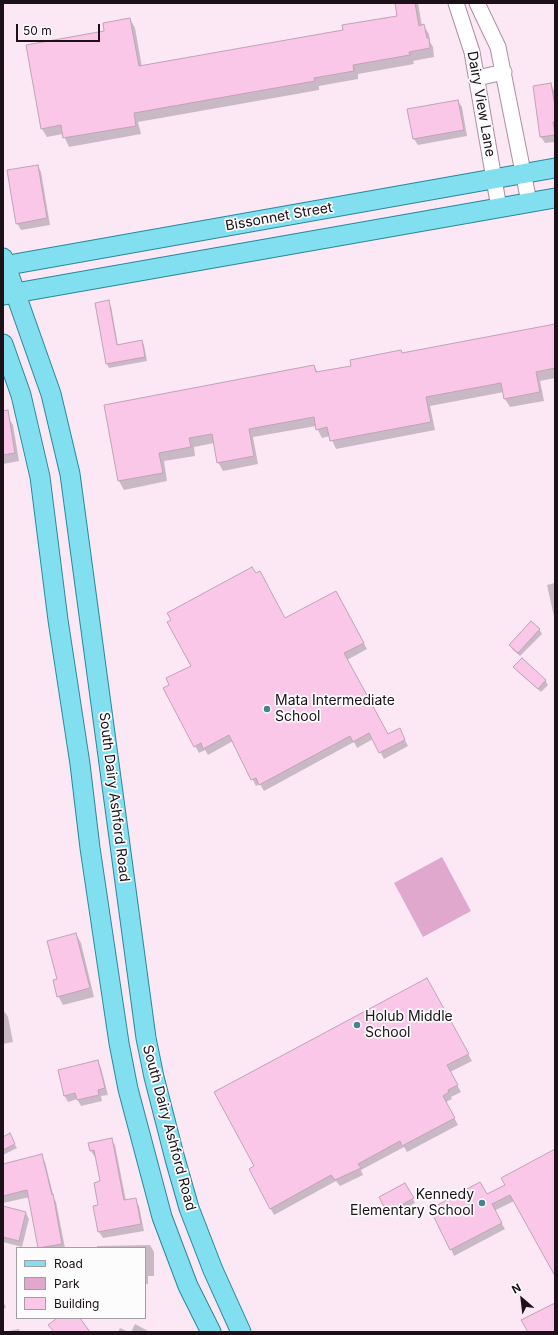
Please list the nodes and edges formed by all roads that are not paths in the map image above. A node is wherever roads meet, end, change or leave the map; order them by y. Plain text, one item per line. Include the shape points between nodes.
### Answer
1 (456, 3) edge
2 (477, 3) edge
3 (504, 72) junction
4 (477, 78) junction
5 (555, 168) edge
6 (524, 174) junction
7 (494, 179) junction
8 (555, 198) edge
9 (529, 202) junction
10 (499, 208) junction
11 (322, 210) junction
12 (326, 237) junction
13 (4, 263) edge
14 (9, 294) edge
15 (3, 344) edge
16 (70, 474) junction
17 (40, 478) junction
18 (96, 657) junction
19 (65, 662) junction
20 (120, 843) junction
21 (90, 848) junction
22 (146, 1038) junction
23 (119, 1043) junction
24 (189, 1208) junction
25 (162, 1217) junction
26 (211, 1332) edge
27 (241, 1332) edge

1 - 4 street, Dairy View Lane via 472,52
2 - 3 street, Dairy View Lane via 498,47
3 - 4 street
3 - 6 street, Dairy View Lane
4 - 7 street, Dairy View Lane
5 - 6 main road, Bissonnet Street
6 - 7 main road, Bissonnet Street
6 - 9 street, Dairy View Lane
7 - 10 street, Dairy View Lane
7 - 11 main road, Bissonnet Street
8 - 9 main road, Bissonnet Street
9 - 10 main road, Bissonnet Street
10 - 12 main road, Bissonnet Street
11 - 12 main road
11 - 13 main road, Bissonnet Street
12 - 14 main road, Bissonnet Street
13 - 14 main road, South Dairy Ashford Road
14 - 16 main road, South Dairy Ashford Road via 51,394
15 - 17 main road, South Dairy Ashford Road via 21,395
16 - 17 main road
16 - 18 main road, South Dairy Ashford Road
17 - 19 main road, South Dairy Ashford Road
18 - 19 main road
18 - 20 main road, South Dairy Ashford Road
19 - 21 main road, South Dairy Ashford Road
20 - 21 main road
20 - 22 main road, South Dairy Ashford Road
21 - 23 main road, South Dairy Ashford Road
22 - 23 main road
22 - 24 main road, South Dairy Ashford Road
23 - 25 main road, South Dairy Ashford Road via 134,1115
24 - 25 main road
24 - 27 main road, South Dairy Ashford Road
25 - 26 main road, South Dairy Ashford Road via 188,1286

